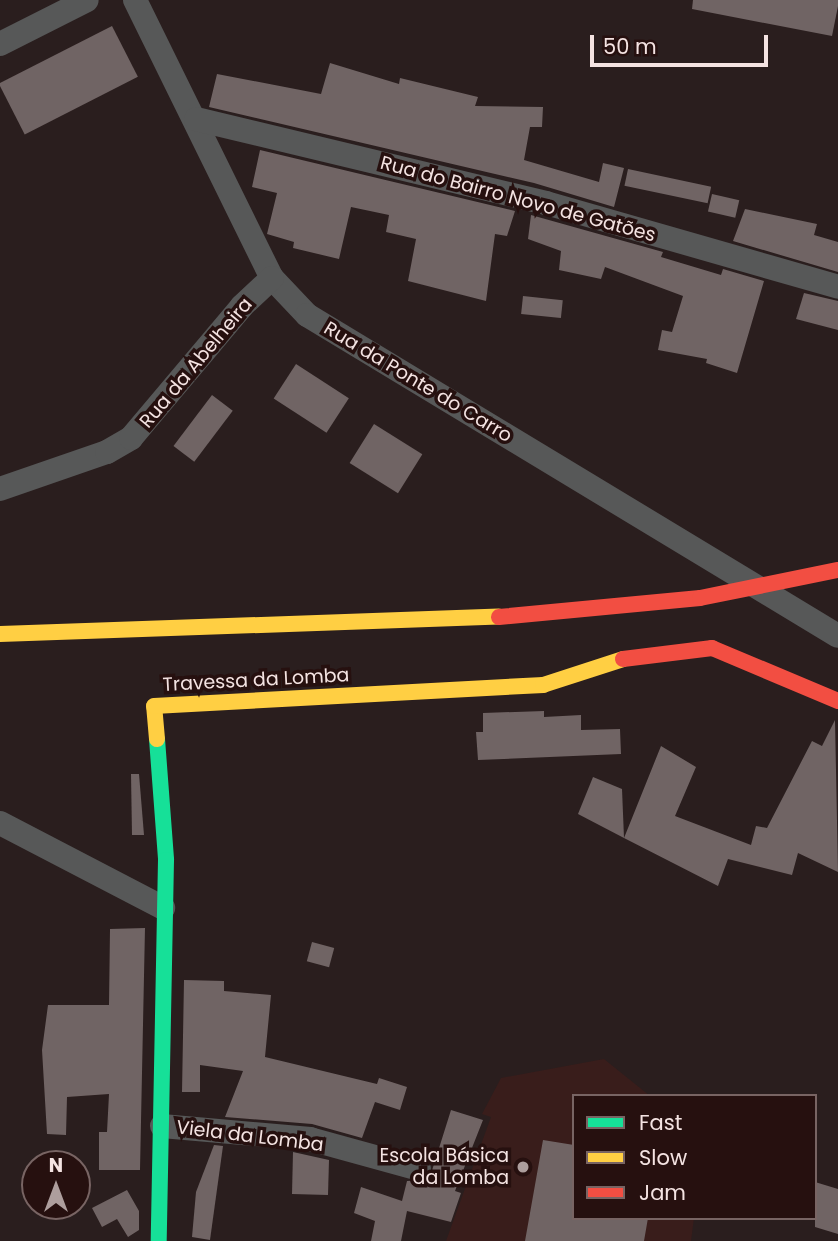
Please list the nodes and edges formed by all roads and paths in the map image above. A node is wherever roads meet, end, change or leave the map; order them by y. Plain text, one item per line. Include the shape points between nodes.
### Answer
1 (87, 0) edge
2 (135, 0) edge
3 (0, 44) edge
4 (196, 119) junction
5 (272, 278) junction
6 (838, 287) edge
7 (0, 489) edge
8 (838, 570) edge
9 (0, 634) edge
10 (838, 636) edge
11 (838, 701) edge
12 (0, 823) edge
13 (163, 908) junction
14 (162, 1126) junction
15 (419, 1169) dead end
16 (159, 1241) edge

1 - 3 street
2 - 4 street, Rua da Ponte do Carro
4 - 5 street, Rua da Ponte do Carro
4 - 6 street, Rua do Bairro Novo de Gatões via 546,203
5 - 7 street, Rua da Abelheira via 242,306 131,438 107,452
5 - 10 street, Rua da Ponte do Carro via 307,315
8 - 9 main road via 700,598 537,616
11 - 13 main road, Travessa da Lomba via 712,648 629,657 543,685 154,706 166,860
12 - 13 street
13 - 14 main road, Travessa da Lomba
14 - 15 street, Viela da Lomba via 310,1139
14 - 16 main road, Travessa da Lomba

